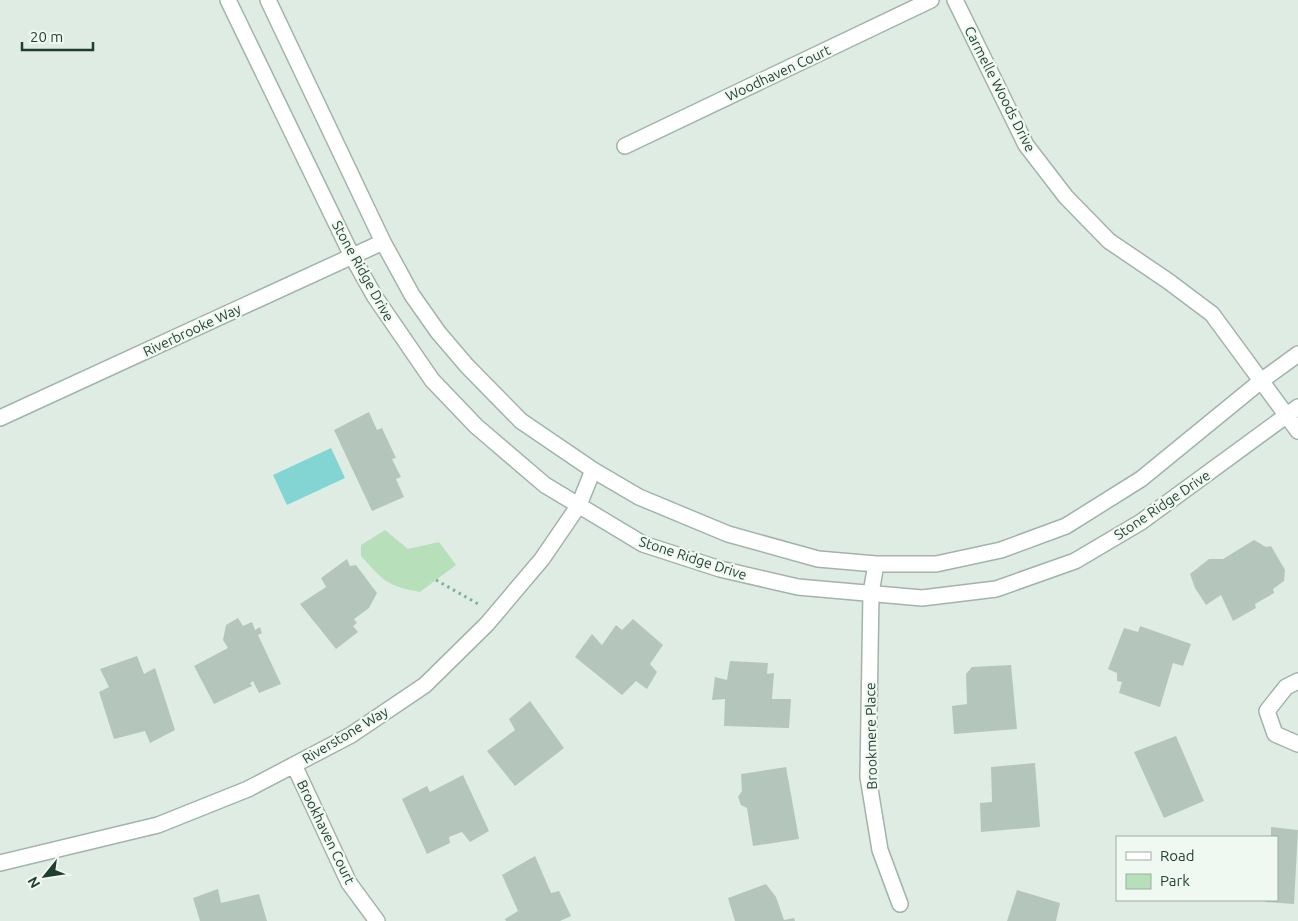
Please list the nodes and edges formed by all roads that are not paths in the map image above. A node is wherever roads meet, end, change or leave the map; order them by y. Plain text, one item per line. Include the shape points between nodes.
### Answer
1 (228, 0) edge
2 (268, 0) edge
3 (932, 0) edge
4 (955, 0) edge
5 (625, 146) dead end
6 (383, 242) junction
7 (352, 256) junction
8 (1298, 354) edge
9 (1261, 381) junction
10 (1293, 411) edge
11 (0, 418) edge
12 (1298, 431) edge
13 (593, 470) junction
14 (579, 505) junction
15 (876, 564) junction
16 (871, 593) junction
17 (1298, 681) edge
18 (1298, 744) edge
19 (294, 765) junction
20 (0, 863) edge
21 (900, 904) dead end
22 (378, 921) edge

1 - 7 street, Stone Ridge Drive
2 - 6 street
3 - 5 street, Woodhaven Court
4 - 9 street, Carmelle Woods Drive via 1026,144 1066,197 1109,241 1212,314
6 - 7 street, Riverbrooke Way
6 - 13 street via 412,295 467,366 521,421
7 - 11 street, Riverbrooke Way
7 - 14 street, Stone Ridge Drive via 432,380 506,454 544,485
8 - 9 street
9 - 10 street, Carmelle Woods Drive
9 - 15 street via 1141,479 1066,526 978,557 936,564
10 - 12 street, Carmelle Woods Drive
10 - 16 street, Stone Ridge Drive via 1141,522 1075,561 996,589 922,598
13 - 14 street, Riverstone Way
13 - 15 street via 639,497 728,534 818,559
14 - 16 street, Stone Ridge Drive via 643,544 720,569 798,587
14 - 19 street, Riverstone Way via 542,559 496,614 425,685 351,735
15 - 16 street, Brookmere Place
16 - 21 street, Brookmere Place via 868,777 880,850
17 - 18 street via 1286,688 1267,711 1275,734
19 - 20 street, Riverstone Way via 248,789 158,825
19 - 22 street, Brookhaven Court via 349,883

